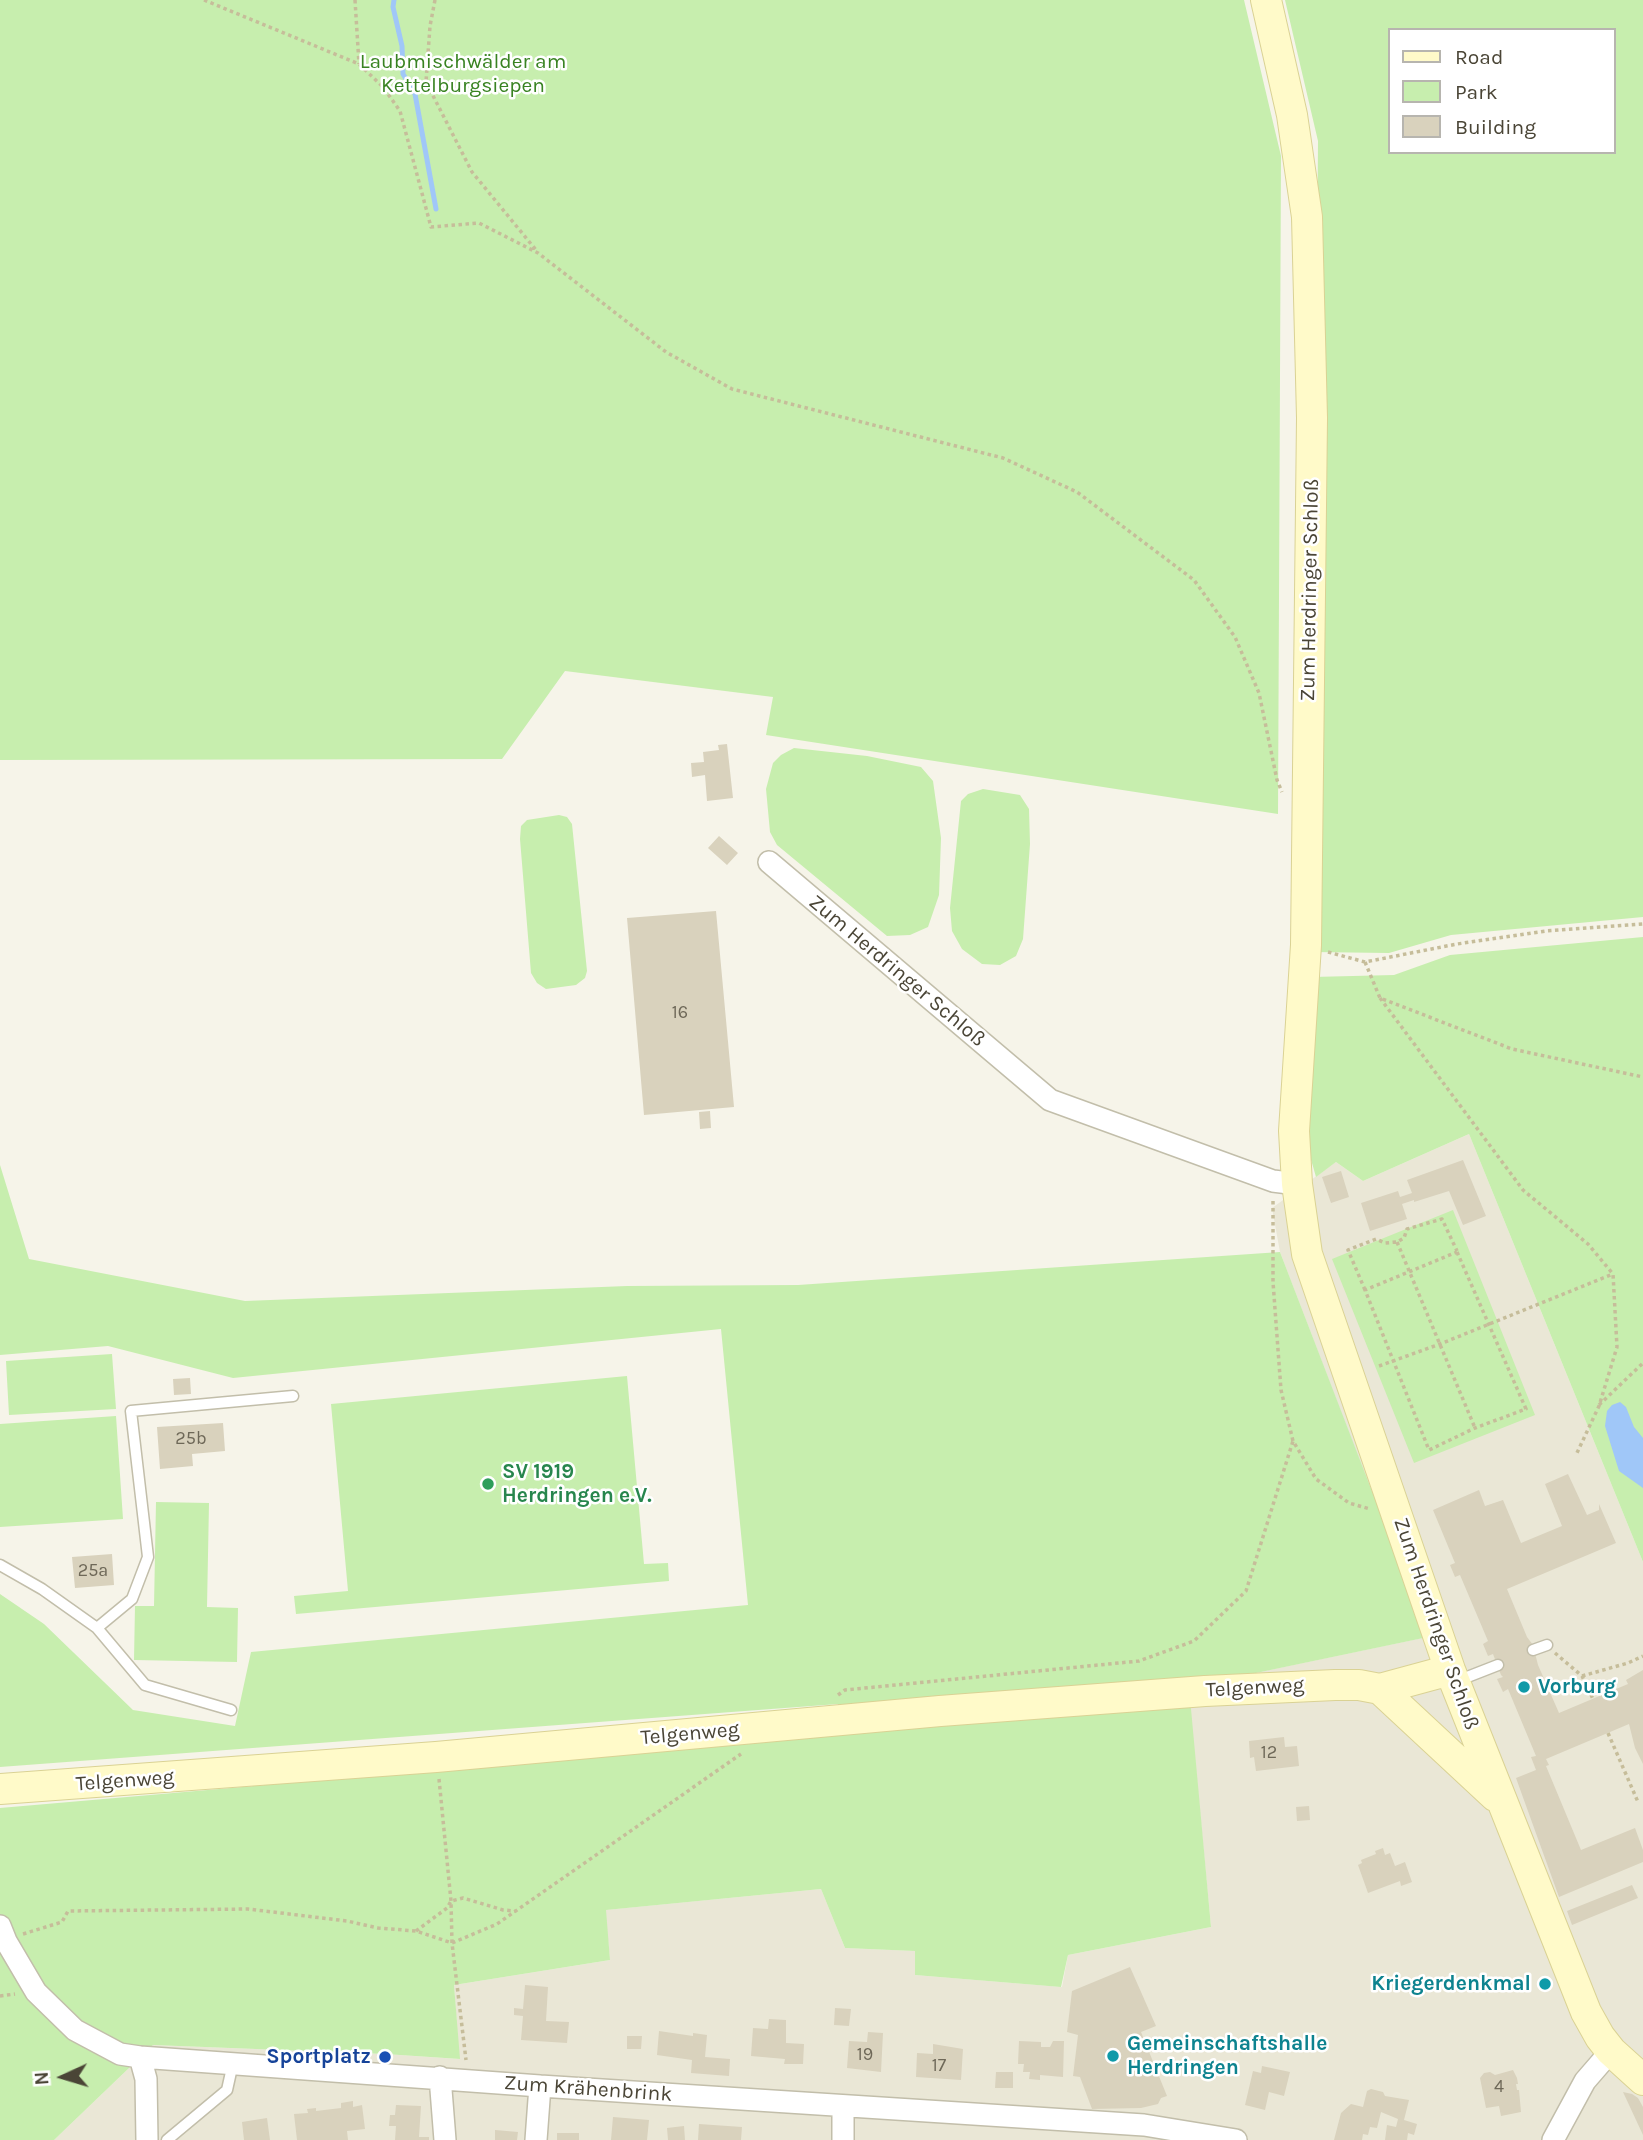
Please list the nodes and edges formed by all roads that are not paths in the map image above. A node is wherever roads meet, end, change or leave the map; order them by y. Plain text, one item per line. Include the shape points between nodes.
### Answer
1 (1266, 0) edge
2 (769, 862) dead end
3 (1285, 1182) junction
4 (293, 1396) dead end
5 (0, 1565) edge
6 (97, 1628) junction
7 (1547, 1645) road end
8 (1533, 1650) dead end
9 (1498, 1665) dead end
10 (1452, 1676) junction
11 (1380, 1689) junction
12 (231, 1710) dead end
13 (0, 1789) edge
14 (1504, 1804) junction
15 (3, 1934) edge
16 (1611, 2051) junction
17 (140, 2057) junction
18 (233, 2063) junction
19 (440, 2077) junction
20 (1643, 2080) edge
21 (540, 2086) junction
22 (843, 2107) junction
23 (147, 2140) edge
24 (167, 2140) edge
25 (445, 2140) edge
26 (536, 2140) edge
27 (843, 2140) edge
28 (1236, 2140) edge
29 (1553, 2140) edge

1 - 3 main road, Zum Herdringer Schloß via 1292,115 1307,217 1312,418 1306,945 1294,1131
2 - 3 street, Zum Herdringer Schloß via 1050,1100
3 - 10 main road, Zum Herdringer Schloß
4 - 6 lane via 131,1411 148,1557 132,1599
5 - 6 lane
6 - 12 lane via 145,1685
7 - 8 lane
9 - 10 lane
10 - 11 main road, Telgenweg
10 - 14 main road, Zum Herdringer Schloß
11 - 13 main road, Telgenweg via 1335,1685 1205,1690 436,1757
11 - 14 main road
14 - 16 main road, Zum Herdringer Schloß via 1586,2012
15 - 17 street, Zum Krähenbrink via 36,1992 75,2030 120,2054
16 - 20 main road, Zum Herdringer Schloß
16 - 29 street via 1585,2081
17 - 18 street, Zum Krähenbrink
17 - 23 street via 146,2079
18 - 19 street, Zum Krähenbrink
18 - 24 lane via 227,2090
19 - 21 street, Zum Krähenbrink
19 - 25 street
21 - 22 street, Zum Krähenbrink
21 - 26 street
22 - 27 street
22 - 28 street, Zum Krähenbrink via 1144,2125

